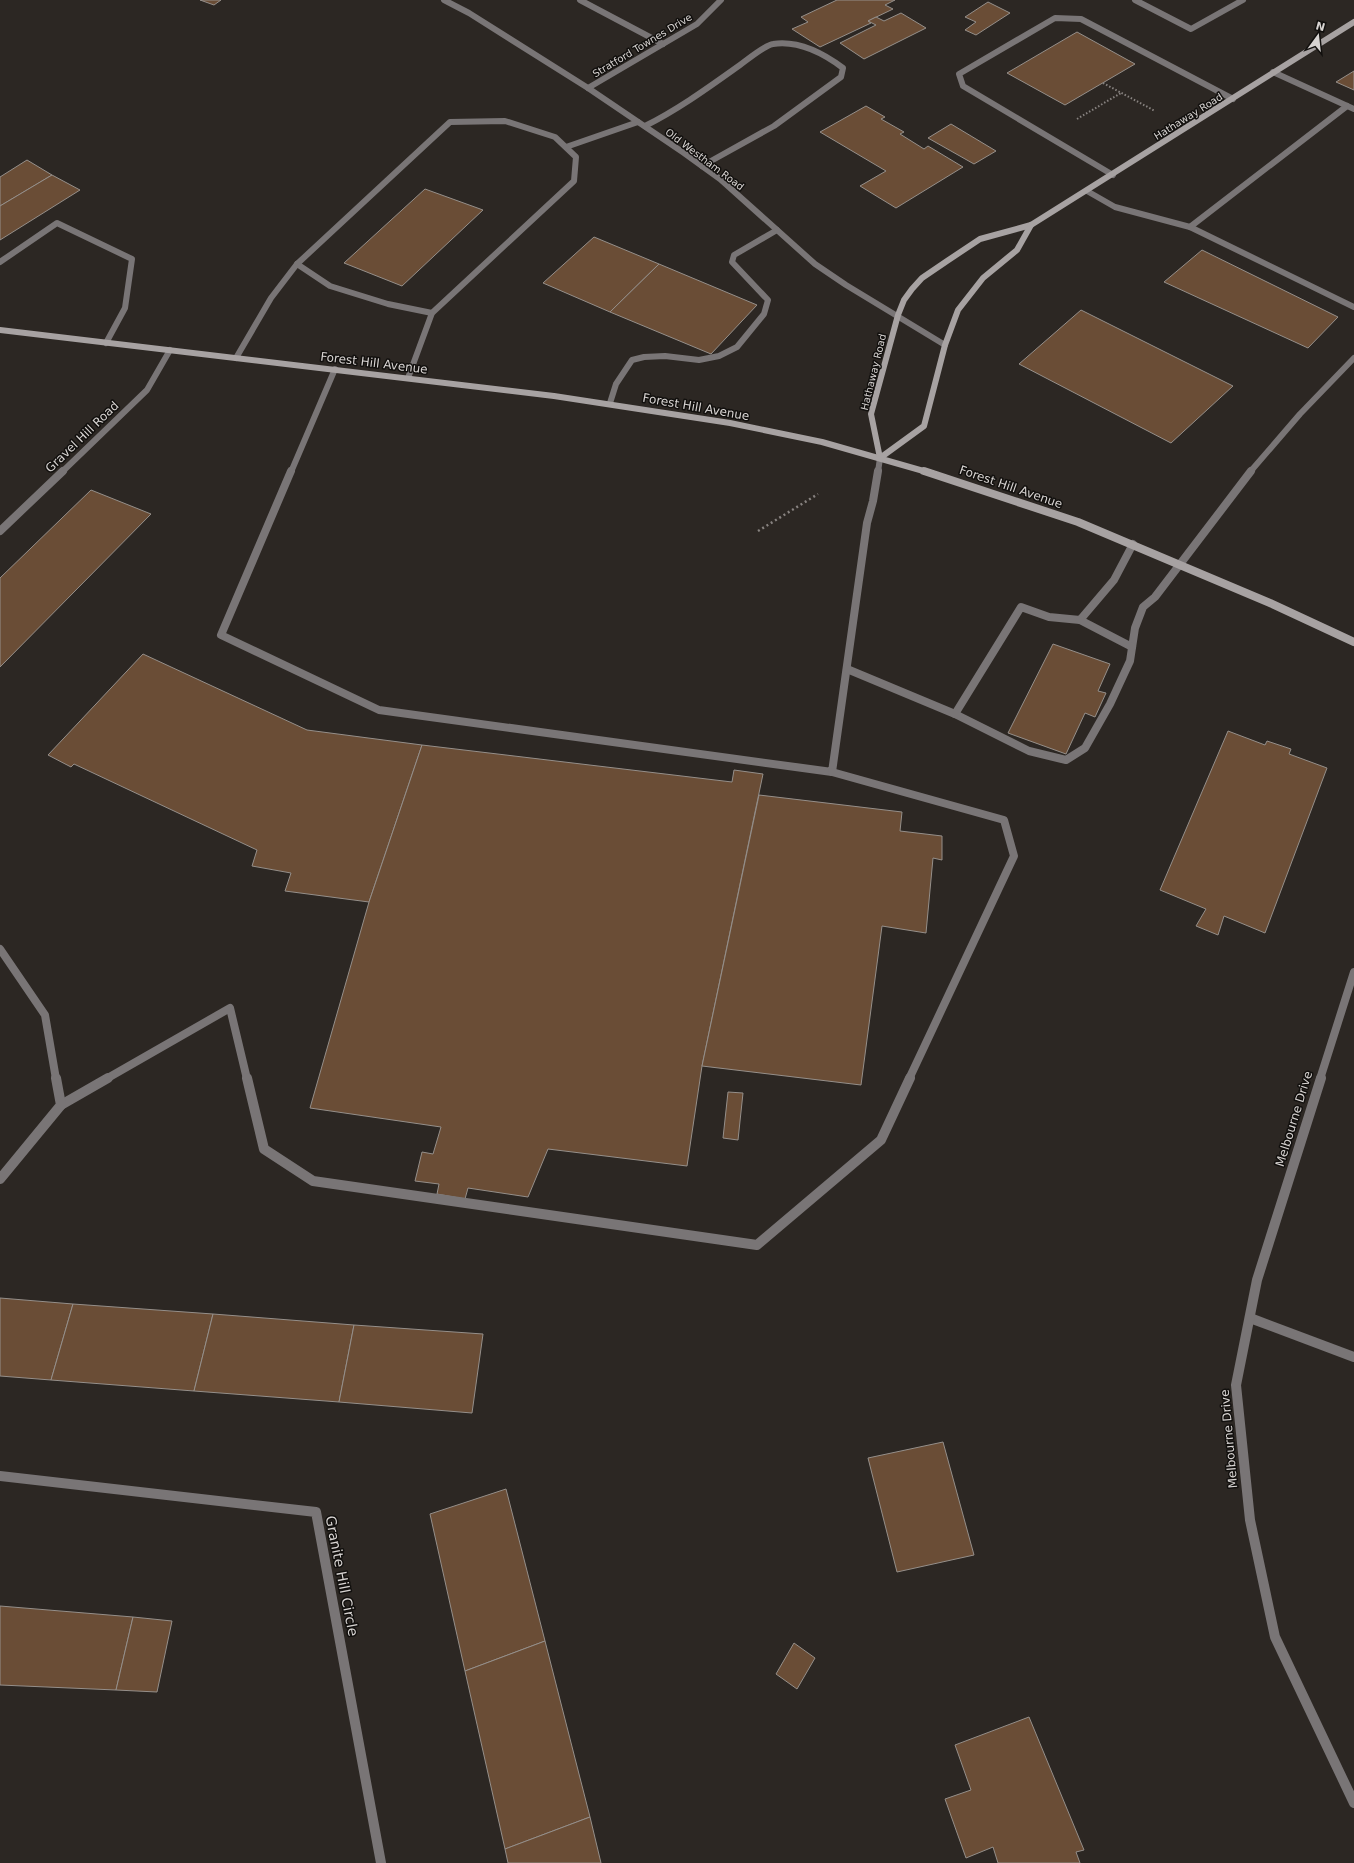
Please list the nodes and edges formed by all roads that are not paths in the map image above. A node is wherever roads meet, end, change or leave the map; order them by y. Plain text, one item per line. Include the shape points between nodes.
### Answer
1 (444, 0) edge
2 (580, 0) edge
3 (721, 0) edge
4 (1135, 0) edge
5 (1243, 0) edge
6 (1354, 22) edge
7 (663, 44) junction
8 (1273, 72) junction
9 (588, 88) junction
10 (1233, 99) junction
11 (1347, 106) junction
12 (1354, 109) edge
13 (638, 122) junction
14 (645, 126) junction
15 (566, 148) junction
16 (702, 166) junction
17 (1113, 175) junction
18 (1087, 191) junction
19 (1031, 225) junction
20 (1190, 227) junction
21 (777, 230) junction
22 (0, 262) edge
23 (297, 264) junction
24 (1354, 307) edge
25 (432, 313) junction
26 (898, 315) junction
27 (0, 330) edge
28 (106, 343) junction
29 (945, 345) junction
30 (170, 350) junction
31 (236, 358) junction
32 (1354, 358) edge
33 (334, 369) junction
34 (408, 378) junction
35 (610, 403) junction
36 (880, 458) junction
37 (0, 531) edge
38 (1134, 544) junction
39 (1180, 564) junction
40 (1080, 620) junction
41 (1354, 642) edge
42 (1132, 647) junction
43 (847, 668) junction
44 (954, 714) junction
45 (832, 772) junction
46 (0, 950) edge
47 (1354, 972) edge
48 (61, 1105) junction
49 (0, 1179) edge
50 (1250, 1318) junction
51 (1354, 1357) edge
52 (0, 1476) edge
53 (1354, 1803) edge
54 (381, 1863) edge

1 - 9 street, Old Westham Road
2 - 7 street
3 - 7 street, Stratford Townes Drive via 697,24
4 - 5 street via 1191,29
6 - 8 street, Hathaway Road
7 - 9 street, Stratford Townes Drive
8 - 10 street, Hathaway Road
8 - 11 street
9 - 13 street, Old Westham Road
10 - 17 street, Hathaway Road
10 - 17 street via 1081,18 1055,18 959,74 963,86
11 - 12 street
11 - 20 street
13 - 14 street, Old Westham Road
13 - 15 street
14 - 16 street, Old Westham Road
14 - 16 street via 671,113 771,44 788,43 808,47 843,68 841,77 774,126
15 - 23 street via 555,136 505,121 450,122
15 - 25 street via 576,157 574,181
16 - 21 street, Old Westham Road
17 - 18 street, Hathaway Road
18 - 19 street, Hathaway Road
18 - 20 street via 1115,207
19 - 26 street, Hathaway Road via 980,239 938,267 912,289
19 - 29 street, Hathaway Road via 1017,250 983,278 969,294 958,310
20 - 24 street
21 - 26 street, Old Westham Road via 815,264
21 - 35 street via 734,255 732,262 768,300 764,314 737,347 719,356 700,360 665,356 632,360 616,384
22 - 28 street via 57,224 132,259 125,308
23 - 25 street via 330,286 388,304
23 - 31 street via 271,298
25 - 34 street
26 - 29 street, Old Westham Road
26 - 36 street, Hathaway Road via 871,414
27 - 28 street, Forest Hill Avenue
28 - 30 street, Forest Hill Avenue
29 - 36 street, Hathaway Road via 924,426
30 - 31 street, Forest Hill Avenue
30 - 37 street, Gravel Hill Road via 147,390
31 - 33 street, Forest Hill Avenue
32 - 39 street via 1288,427 1222,507
33 - 34 street, Forest Hill Avenue
33 - 45 street via 221,635 379,710
34 - 35 street, Forest Hill Avenue
35 - 36 street, Forest Hill Avenue via 802,437
36 - 38 street, Forest Hill Avenue via 1014,500
36 - 43 street via 867,523
38 - 39 street, Forest Hill Avenue
38 - 40 street via 1114,580
39 - 41 street, Forest Hill Avenue
39 - 42 street via 1155,597 1143,607 1135,628
40 - 42 street
40 - 44 street via 1050,617 1021,607
42 - 44 street via 1130,661 1110,704 1085,748 1066,760 1029,751
43 - 44 street
43 - 45 street
45 - 48 street via 1004,820 1014,856 881,1140 757,1245 313,1181 264,1149 230,1008
46 - 48 street via 45,1015
47 - 50 street, Melbourne Drive via 1258,1280
48 - 49 street
50 - 51 street
50 - 53 street, Melbourne Drive via 1236,1385 1250,1520 1275,1637
52 - 54 street, Granite Hill Circle via 316,1512

